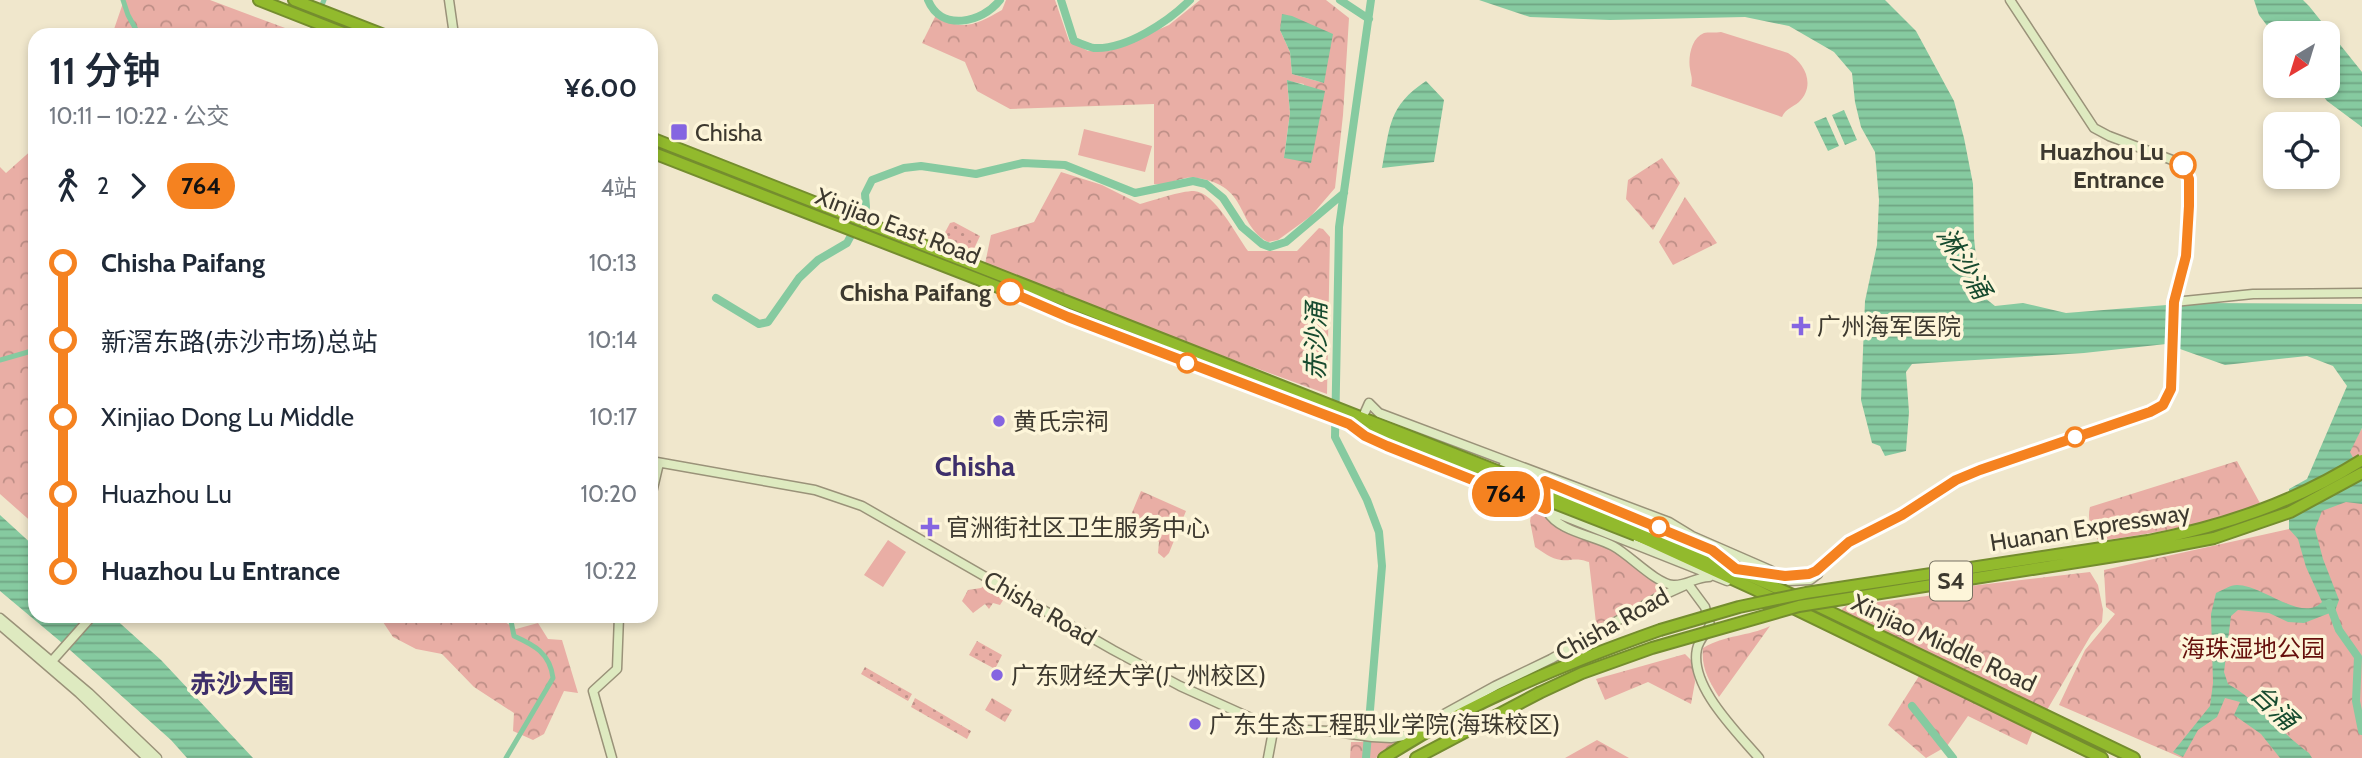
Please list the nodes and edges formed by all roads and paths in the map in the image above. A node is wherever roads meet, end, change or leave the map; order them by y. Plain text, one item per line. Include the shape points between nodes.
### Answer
1 (259, 0) edge
2 (293, 0) edge
3 (449, 0) edge
4 (2010, 0) edge
5 (330, 28) edge
6 (366, 28) edge
7 (453, 28) edge
8 (658, 141) edge
9 (658, 155) edge
10 (2362, 293) edge
11 (2174, 302) junction
12 (1348, 411) junction
13 (1364, 412) junction
14 (1349, 424) junction
15 (1453, 458) junction
16 (2362, 460) edge
17 (658, 463) edge
18 (2362, 473) edge
19 (1533, 477) junction
20 (1545, 478) junction
21 (1567, 490) junction
22 (1527, 502) junction
23 (1546, 509) junction
24 (1563, 516) junction
25 (1637, 531) junction
26 (1712, 550) joint
27 (1828, 561) junction
28 (1678, 563) junction
29 (1736, 569) junction
30 (1776, 575) junction
31 (1716, 578) junction
32 (1658, 579) junction
33 (1688, 584) junction
34 (1756, 590) junction
35 (1657, 598) junction
36 (1790, 607) joint
37 (0, 618) edge
38 (86, 623) edge
39 (619, 623) edge
40 (1854, 624) junction
41 (0, 625) edge
42 (52, 661) junction
43 (1274, 729) junction
44 (147, 758) edge
45 (157, 758) edge
46 (612, 758) edge
47 (1268, 758) edge
48 (1384, 758) edge
49 (1418, 758) edge
50 (1759, 758) edge
51 (2102, 758) edge
52 (2134, 758) edge

1 - 5 highway
2 - 6 highway
3 - 7 main road
4 - 11 main road via 2094,128 2185,167 2189,183 2186,256
8 - 12 highway, Xinjiao East Road
9 - 14 highway, Xinjiao East Road
10 - 11 main road via 2253,294
11 - 27 main road via 2171,389 2163,405 1956,480 1849,542
12 - 13 main road
12 - 15 highway, Xinjiao East Road
13 - 19 main road
13 - 20 main road via 1369,403 1379,413
14 - 15 highway, Xinjiao East Road
14 - 22 main road via 1387,446
15 - 25 highway, Xinjiao East Road, bridge
16 - 48 highway, Huanan Expressway / S4, bridge via 2273,507 2196,531 1806,593 1660,630 1524,682
17 - 43 main road, Chisha Road via 815,490 862,506 1175,689
18 - 49 highway, Huanan Expressway / S4, bridge via 2290,512 2214,538 1799,606 1651,648 1539,693
19 - 20 main road
19 - 22 main road via 1541,495
20 - 21 main road
20 - 23 main road
20 - 30 main road via 1662,519
21 - 24 main road via 1554,495 1551,503
21 - 26 main road
22 - 23 main road
23 - 24 main road
23 - 32 main road via 1556,522 1612,546
24 - 28 main road
25 - 29 highway, Xinjiao East Road
25 - 34 highway, Xinjiao East Road
26 - 29 highway
27 - 30 main road via 1809,574
27 - 40 main road via 1822,576 1825,597
28 - 31 main road
28 - 33 main road via 1691,576
29 - 30 highway
29 - 40 highway, Xinjiao Middle Road
31 - 33 main road via 1699,578
31 - 34 main road
32 - 33 main road via 1672,585
32 - 35 main road via 1662,589
33 - 35 main road, Chisha Road
33 - 50 main road via 1705,607 1710,625 1696,652 1706,690
34 - 36 highway, Xinjiao East Road
35 - 43 main road, Chisha Road via 1404,736
36 - 51 highway, Xinjiao Middle Road
37 - 42 main road
38 - 42 main road
39 - 46 main road via 618,666 593,691
40 - 52 highway, Xinjiao Middle Road
41 - 44 main road via 86,698
42 - 45 main road
43 - 47 main road

